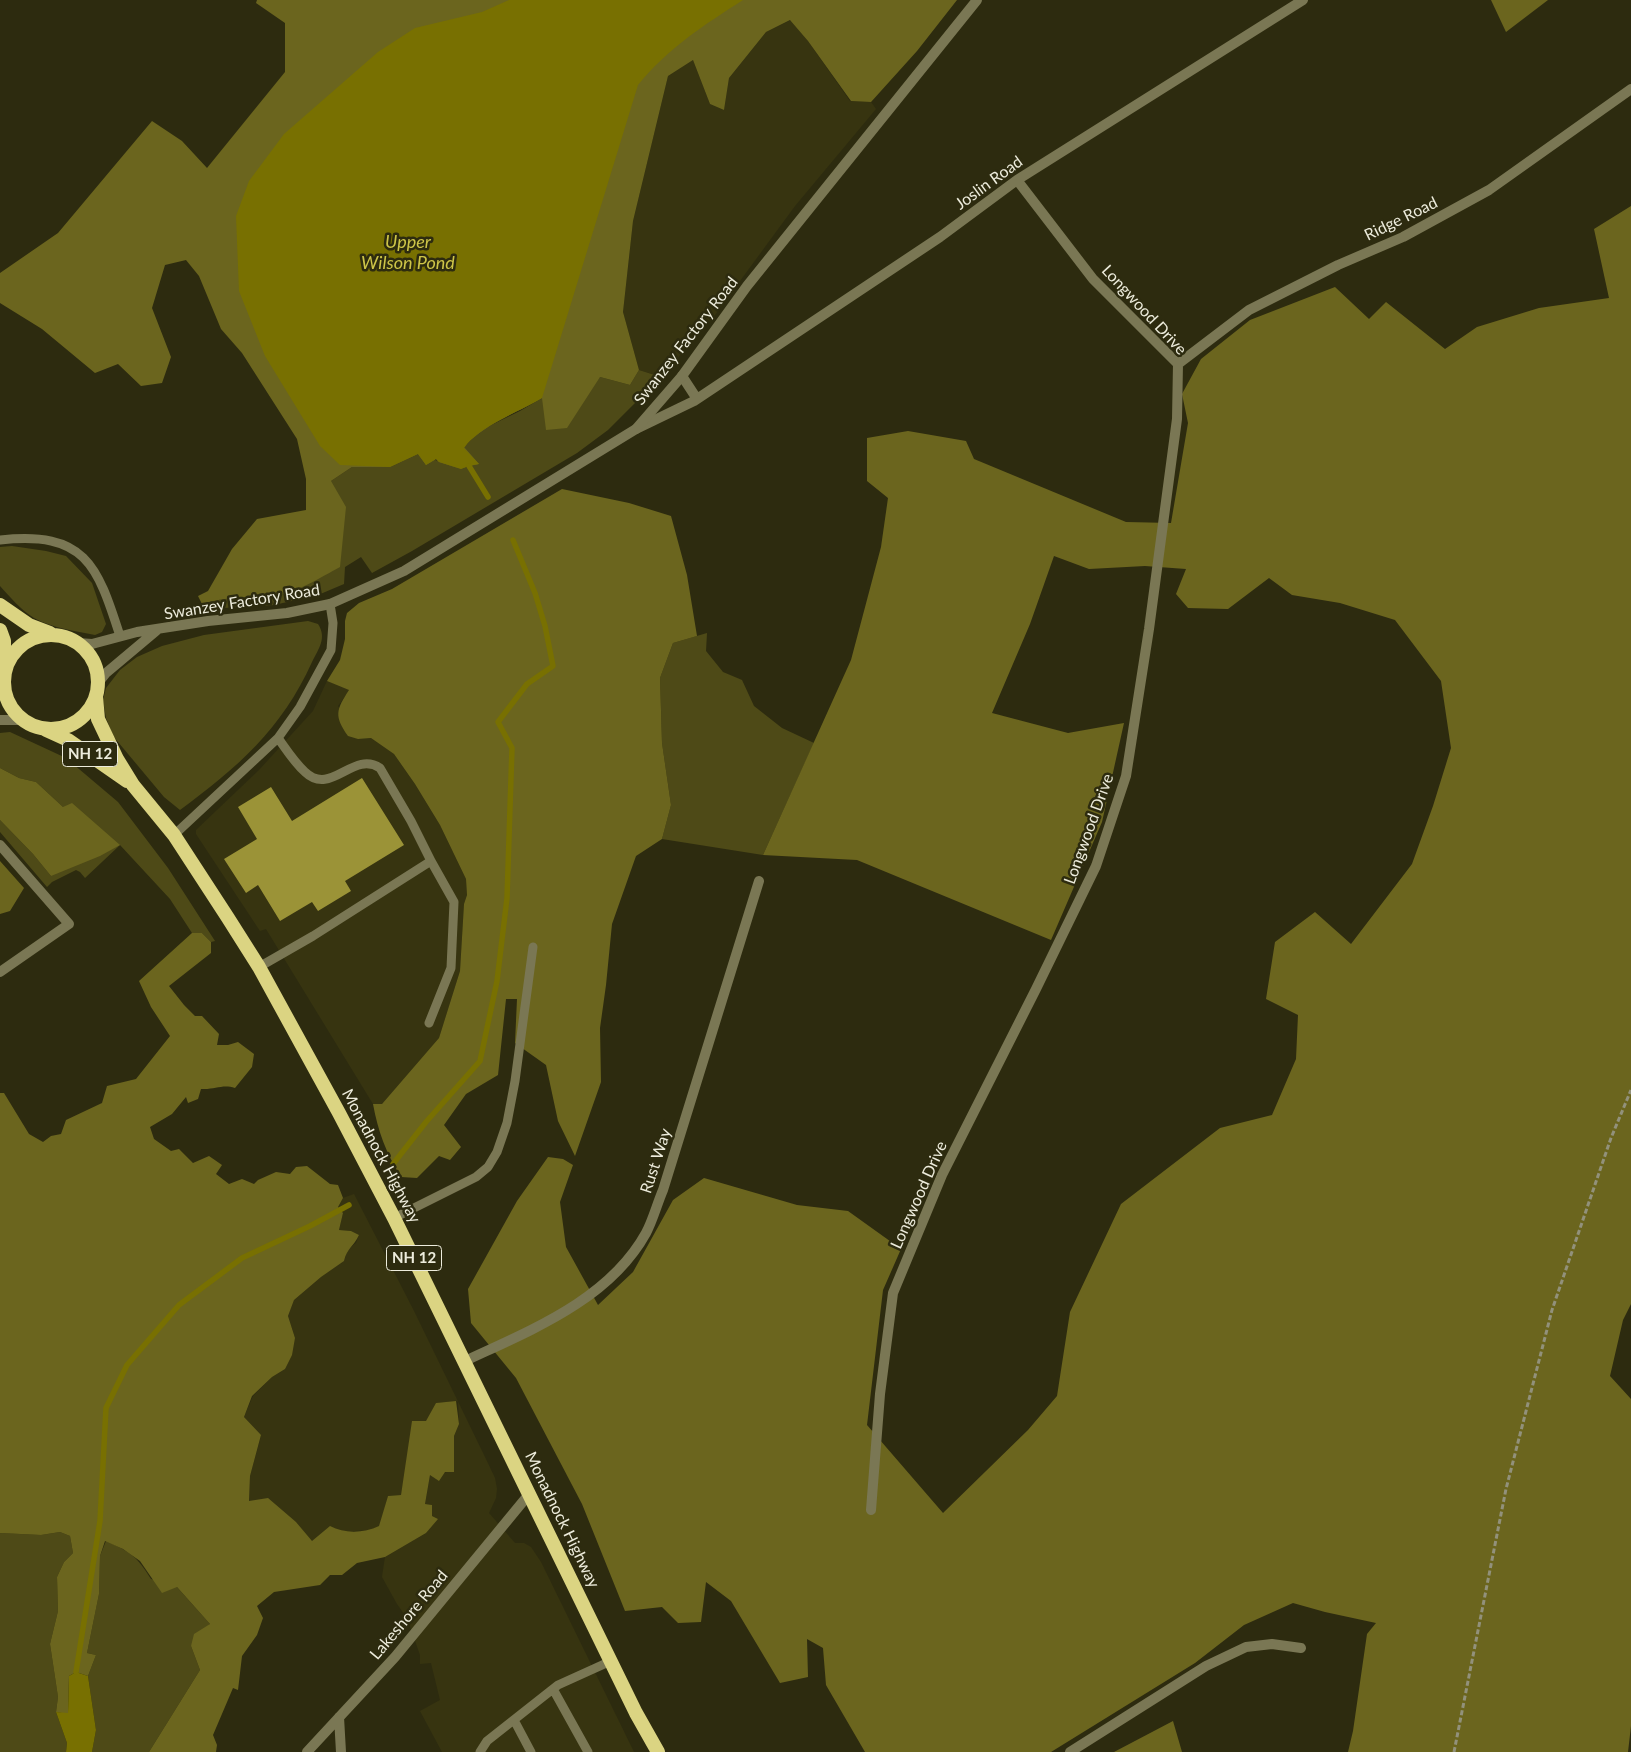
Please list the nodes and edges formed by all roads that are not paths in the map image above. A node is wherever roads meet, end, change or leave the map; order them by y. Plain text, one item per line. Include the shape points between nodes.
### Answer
1 (978, 0) edge
2 (1303, 0) edge
3 (1631, 89) edge
4 (1017, 180) junction
5 (1178, 364) junction
6 (682, 376) junction
7 (697, 399) junction
8 (636, 429) junction
9 (0, 540) edge
10 (330, 604) junction
11 (0, 605) edge
12 (0, 630) edge
13 (157, 630) junction
14 (53, 634) junction
15 (120, 636) junction
16 (78, 643) junction
17 (2, 675) edge
18 (97, 690) junction
19 (0, 720) edge
20 (22, 720) junction
21 (43, 729) junction
22 (278, 738) junction
23 (133, 785) junction
24 (174, 835) junction
25 (0, 845) edge
26 (431, 862) junction
27 (759, 881) dead end
28 (533, 947) dead end
29 (258, 967) junction
30 (0, 972) edge
31 (429, 1023) dead end
32 (394, 1218) junction
33 (465, 1361) junction
34 (530, 1493) junction
35 (871, 1510) dead end
36 (1301, 1648) dead end
37 (611, 1662) junction
38 (553, 1689) junction
39 (339, 1717) junction
40 (514, 1720) junction
41 (307, 1752) edge
42 (341, 1752) edge
43 (480, 1752) edge
44 (531, 1752) edge
45 (588, 1752) edge
46 (658, 1752) edge
47 (1070, 1752) edge

1 - 6 street, Swanzey Factory Road via 747,286
2 - 4 street, Joslin Road
3 - 5 street, Ridge Road via 1489,190 1403,237 1338,264 1249,310
4 - 5 street, Longwood Drive via 1094,279
4 - 7 street, Joslin Road via 940,237
5 - 35 street, Longwood Drive via 1177,419 1126,776 1096,866 942,1175 893,1293 880,1394
6 - 7 street
6 - 8 street, Swanzey Factory Road
7 - 8 street, Joslin Road
8 - 10 street, Swanzey Factory Road via 404,571
9 - 15 lane via 25,537 52,541 70,547 82,556 102,584
10 - 13 street, Swanzey Factory Road via 287,613
10 - 22 lane via 334,623 331,650 300,707
11 - 14 highway, NH 12 via 29,626
12 - 17 highway via 4,641
13 - 15 street, Swanzey Factory Road
13 - 18 street, Swanzey Factory Road via 106,673
14 - 16 highway, NH 12
14 - 17 highway via 28,640 18,648
15 - 16 street, Swanzey Factory Road via 92,644
16 - 18 highway, NH 12 via 94,662 98,675
17 - 20 highway via 8,702
18 - 21 highway, NH 12 via 85,715 73,724
18 - 23 highway, Monadnock Highway / NH 12 via 98,719
19 - 20 street
20 - 21 highway, NH 12
21 - 23 highway, Monadnock Highway / NH 12 via 68,740
22 - 24 lane
22 - 26 lane via 305,772 314,778 334,777 364,763 380,768
23 - 24 highway, Monadnock Highway / NH 12
24 - 29 highway, Monadnock Highway / NH 12
25 - 30 street via 69,924
26 - 29 lane
26 - 31 lane via 454,902 451,968
27 - 33 street, Rust Way via 663,1190 646,1232 625,1264 600,1288 570,1308
28 - 32 lane via 515,1080 497,1152 488,1167 476,1177
29 - 32 highway, Monadnock Highway / NH 12
32 - 33 highway, Monadnock Highway / NH 12
33 - 34 highway, Monadnock Highway / NH 12
34 - 37 highway, Monadnock Highway / NH 12
34 - 39 street, Lakeshore Road via 395,1657
36 - 47 street via 1272,1644 1246,1647 1206,1666
37 - 38 lane via 564,1681
37 - 46 highway, Monadnock Highway / NH 12
38 - 40 lane
38 - 45 lane
39 - 41 street, Lakeshore Road
39 - 42 street
40 - 43 lane via 487,1741
40 - 44 lane

